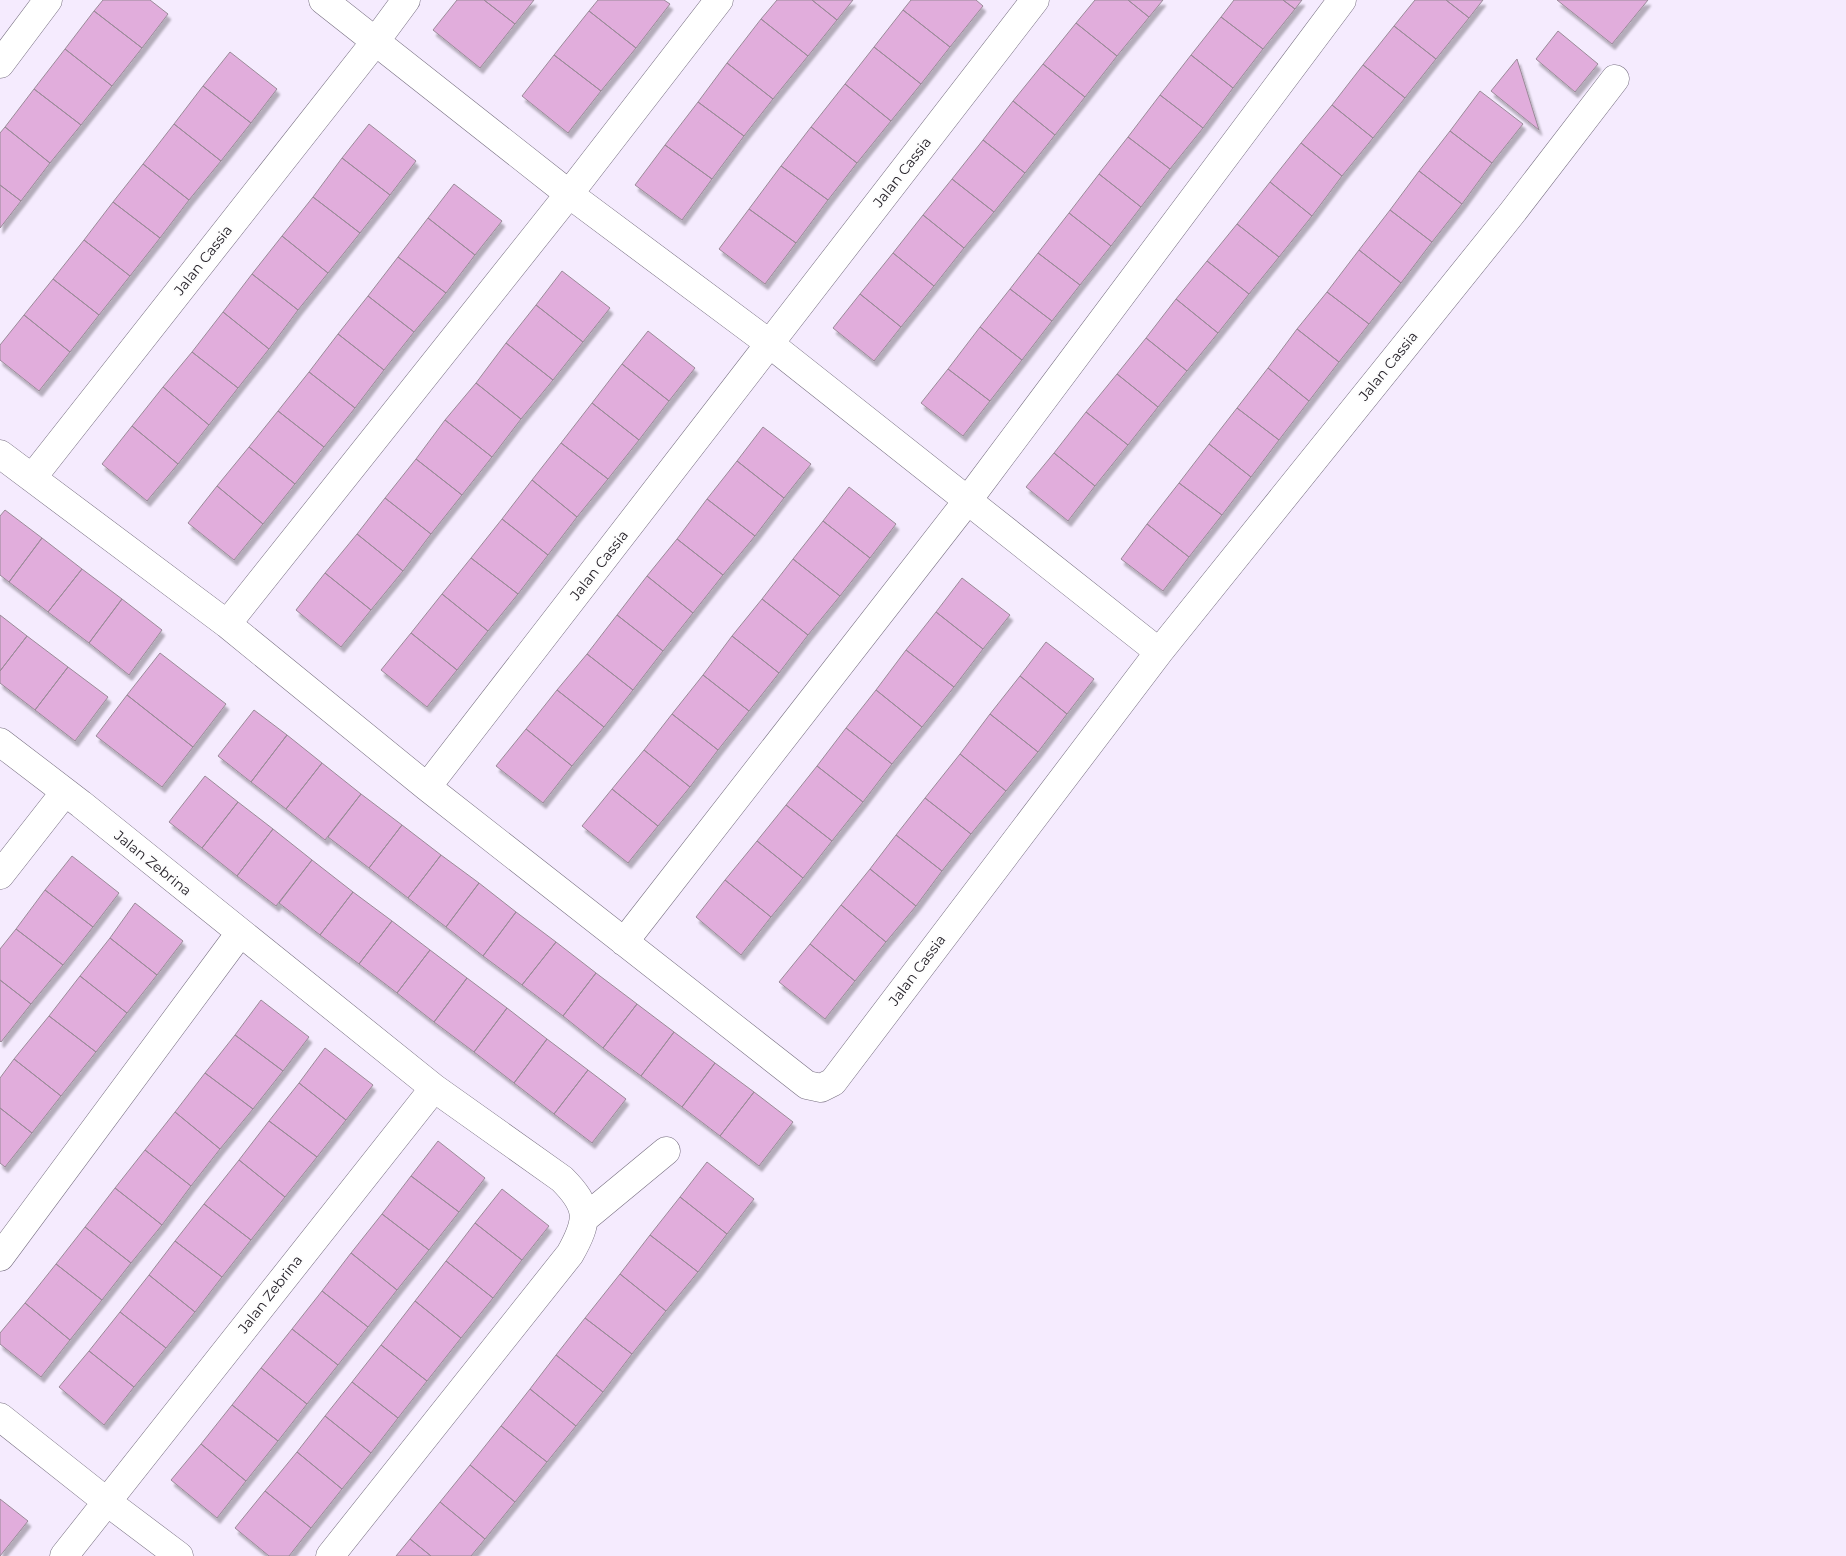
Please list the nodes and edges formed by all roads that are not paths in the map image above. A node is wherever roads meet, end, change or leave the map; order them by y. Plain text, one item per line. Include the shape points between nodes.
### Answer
1 (48, 0) edge
2 (323, 0) edge
3 (406, 0) edge
4 (719, 0) edge
5 (1035, 0) edge
6 (1342, 0) edge
7 (375, 42) junction
8 (0, 64) edge
9 (1615, 79) dead end
10 (569, 194) junction
11 (770, 344) junction
12 (0, 454) edge
13 (32, 478) junction
14 (968, 500) junction
15 (227, 624) junction
16 (1159, 652) junction
17 (0, 742) edge
18 (427, 787) junction
19 (65, 792) junction
20 (0, 875) edge
21 (240, 934) junction
22 (624, 942) junction
23 (434, 1088) junction
24 (666, 1151) dead end
25 (585, 1218) junction
26 (0, 1257) edge
27 (0, 1417) edge
28 (106, 1501) junction
29 (64, 1556) edge
30 (179, 1556) edge
31 (330, 1556) edge

1 - 8 street
2 - 7 street
3 - 7 street, Jalan Cassia
4 - 10 street
5 - 11 street, Jalan Cassia
6 - 14 street
7 - 10 street
7 - 13 street, Jalan Cassia
9 - 16 street, Jalan Cassia via 1512,213
10 - 11 street
10 - 15 street
11 - 14 street
11 - 18 street, Jalan Cassia
12 - 13 street, Jalan Cassia
13 - 15 street, Jalan Cassia
14 - 16 street
14 - 22 street
15 - 18 street, Jalan Cassia
16 - 22 street, Jalan Cassia via 833,1082 821,1088 807,1085
17 - 19 street, Jalan Zebrina
18 - 22 street, Jalan Cassia
19 - 20 street
19 - 21 street, Jalan Zebrina
21 - 23 street, Jalan Zebrina
21 - 26 street
23 - 25 street, Jalan Zebrina via 562,1179 578,1195
23 - 28 street, Jalan Zebrina
24 - 25 street
25 - 31 street via 570,1254
27 - 28 street
28 - 29 street, Jalan Zebrina
28 - 30 street

